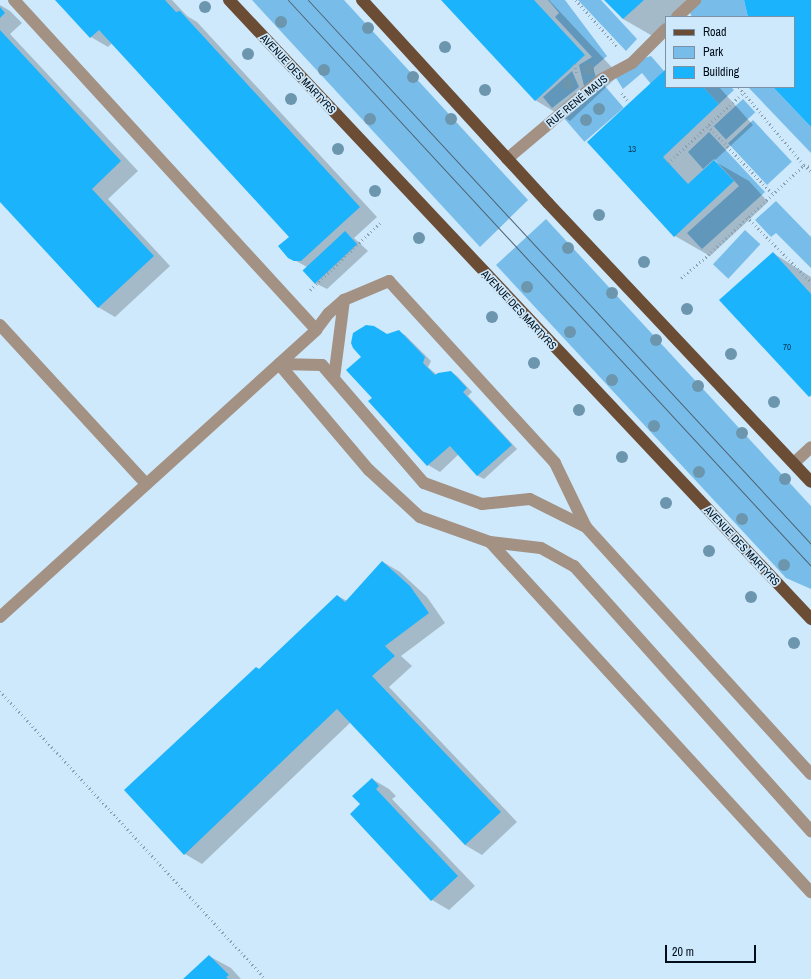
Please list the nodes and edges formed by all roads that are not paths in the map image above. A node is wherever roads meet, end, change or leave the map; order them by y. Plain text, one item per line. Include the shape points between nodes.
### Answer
1 (14, 0) edge
2 (229, 0) edge
3 (362, 0) edge
4 (695, 0) edge
5 (678, 16) edge
6 (665, 30) edge
7 (507, 159) junction
8 (344, 300) junction
9 (0, 325) edge
10 (316, 330) junction
11 (279, 364) junction
12 (334, 378) junction
13 (811, 447) edge
14 (794, 463) junction
15 (811, 482) edge
16 (146, 484) junction
17 (586, 527) junction
18 (490, 542) junction
19 (0, 618) edge
20 (811, 619) edge
21 (811, 774) edge
22 (811, 831) edge
23 (811, 892) edge

1 - 10 street
2 - 20 main road, AVENUE DES MARTYRS
3 - 7 main road
4 - 5 street
6 - 7 street, RUE RENÉ MAUS via 632,63 602,79
7 - 14 main road
8 - 10 street via 329,313
8 - 12 street
8 - 17 street via 389,282 554,463
9 - 16 street
10 - 11 street
11 - 12 street via 322,365
11 - 16 street
11 - 18 street via 369,470 420,517
12 - 17 street via 424,483 482,504 530,499
13 - 14 street
14 - 15 main road
16 - 19 street
17 - 21 street
18 - 22 street via 541,548 574,566
18 - 23 street

